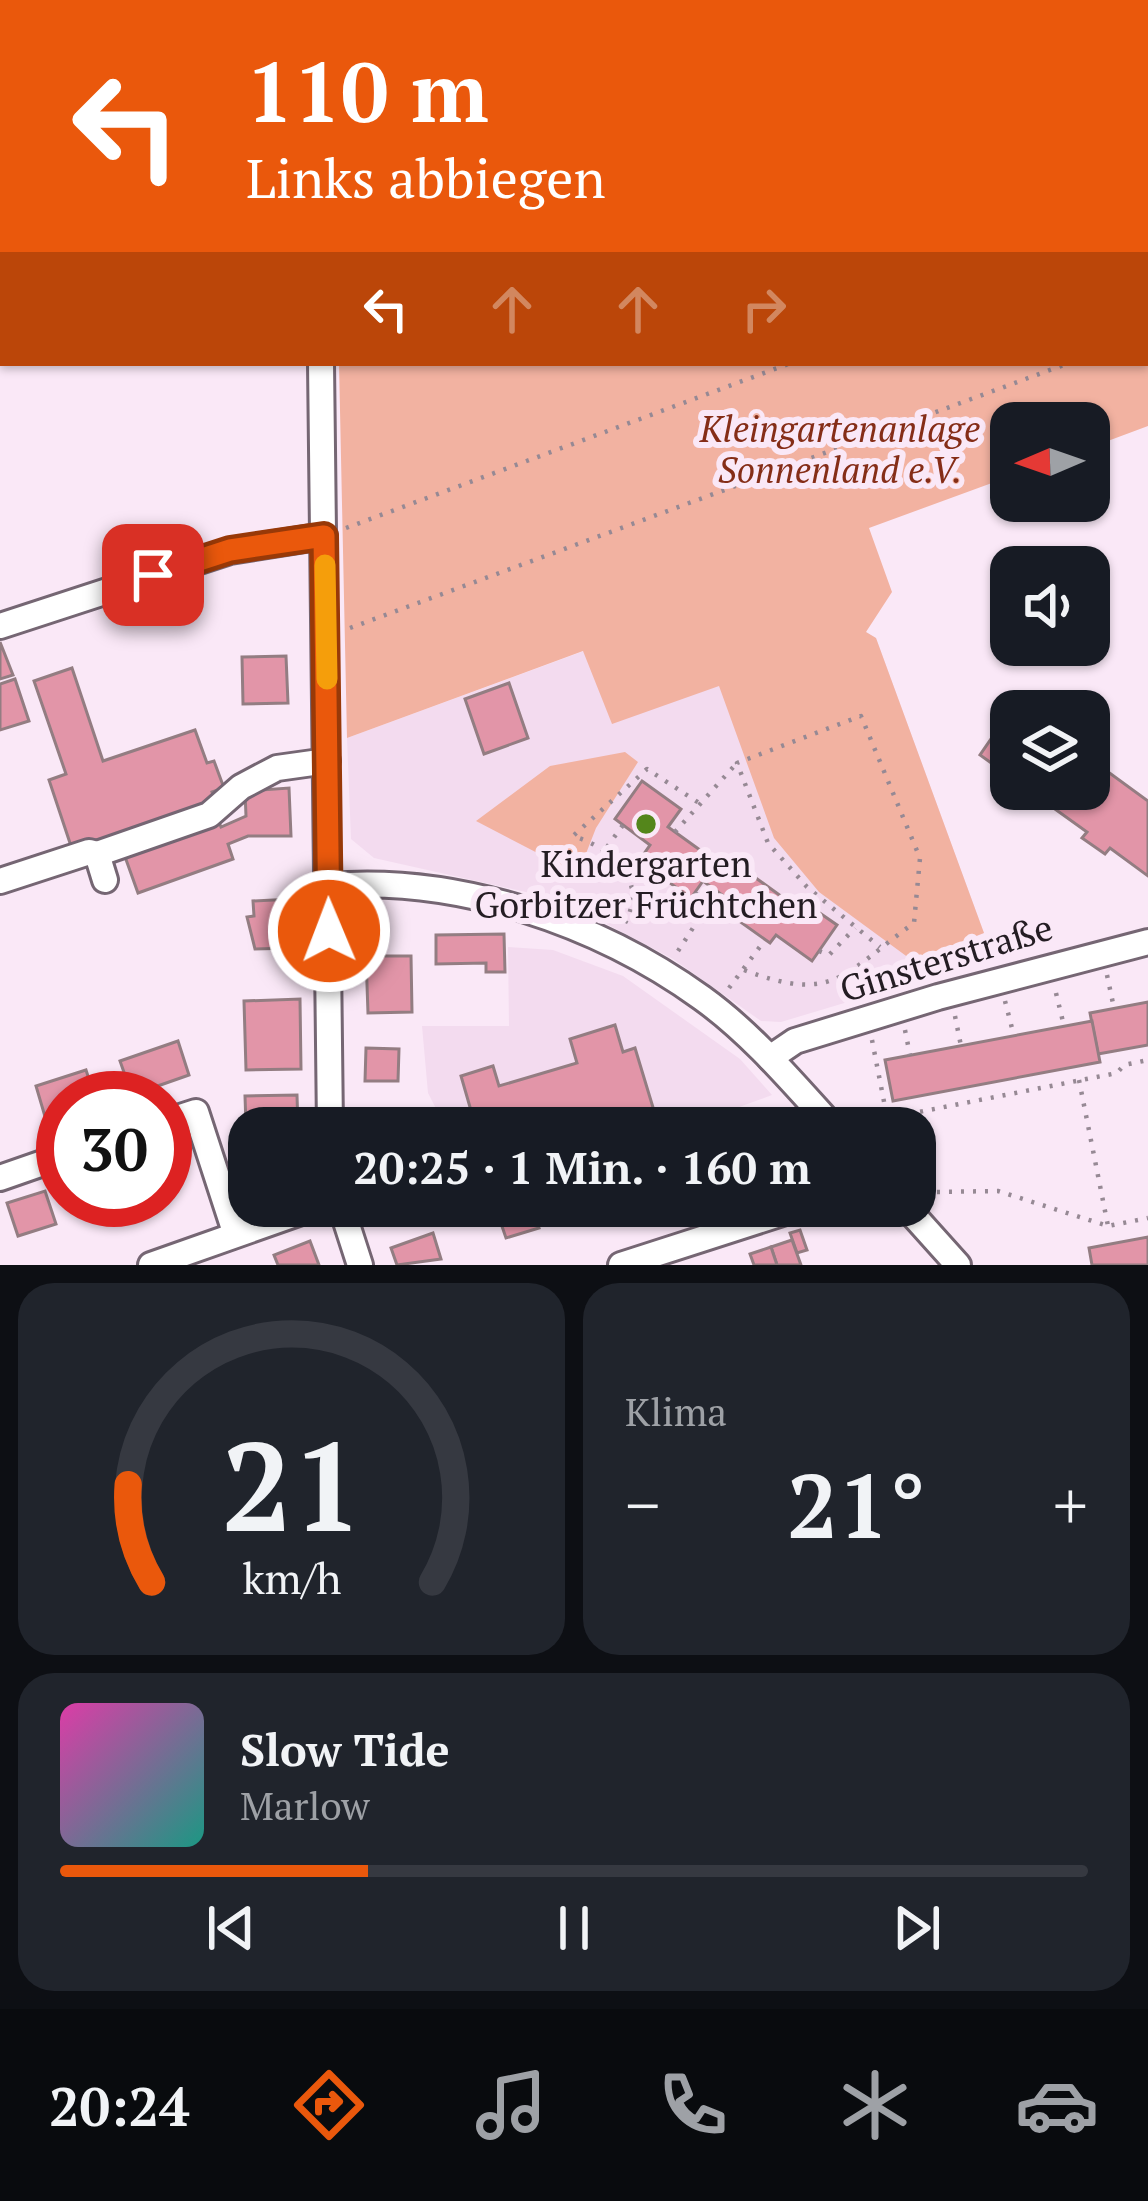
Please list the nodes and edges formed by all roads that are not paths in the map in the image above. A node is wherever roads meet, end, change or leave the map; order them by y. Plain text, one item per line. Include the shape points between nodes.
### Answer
1 (321, 366) edge
2 (324, 536) junction
3 (0, 626) edge
4 (327, 761) junction
5 (97, 854) junction
6 (105, 880) dead end
7 (0, 881) edge
8 (328, 886) junction
9 (1148, 942) edge
10 (770, 1058) junction
11 (330, 1107) edge
12 (815, 1107) edge
13 (192, 1113) edge
14 (36, 1165) edge
15 (0, 1178) edge
16 (251, 1227) edge
17 (348, 1227) edge
18 (739, 1227) edge
19 (924, 1227) edge
20 (235, 1232) junction
21 (151, 1265) edge
22 (360, 1265) edge
23 (621, 1265) edge
24 (958, 1265) edge

1 - 2 street
2 - 3 street via 230,550
2 - 4 street
4 - 5 street via 277,768 209,815
4 - 8 street
5 - 6 street
5 - 7 street
8 - 10 street via 376,882 542,916 628,950 705,1000
8 - 11 street
9 - 10 street, Ginsterstraße via 938,997 795,1041
10 - 12 street
13 - 20 street
14 - 15 street
16 - 20 street
17 - 22 street
18 - 23 street
19 - 24 street
20 - 21 street

